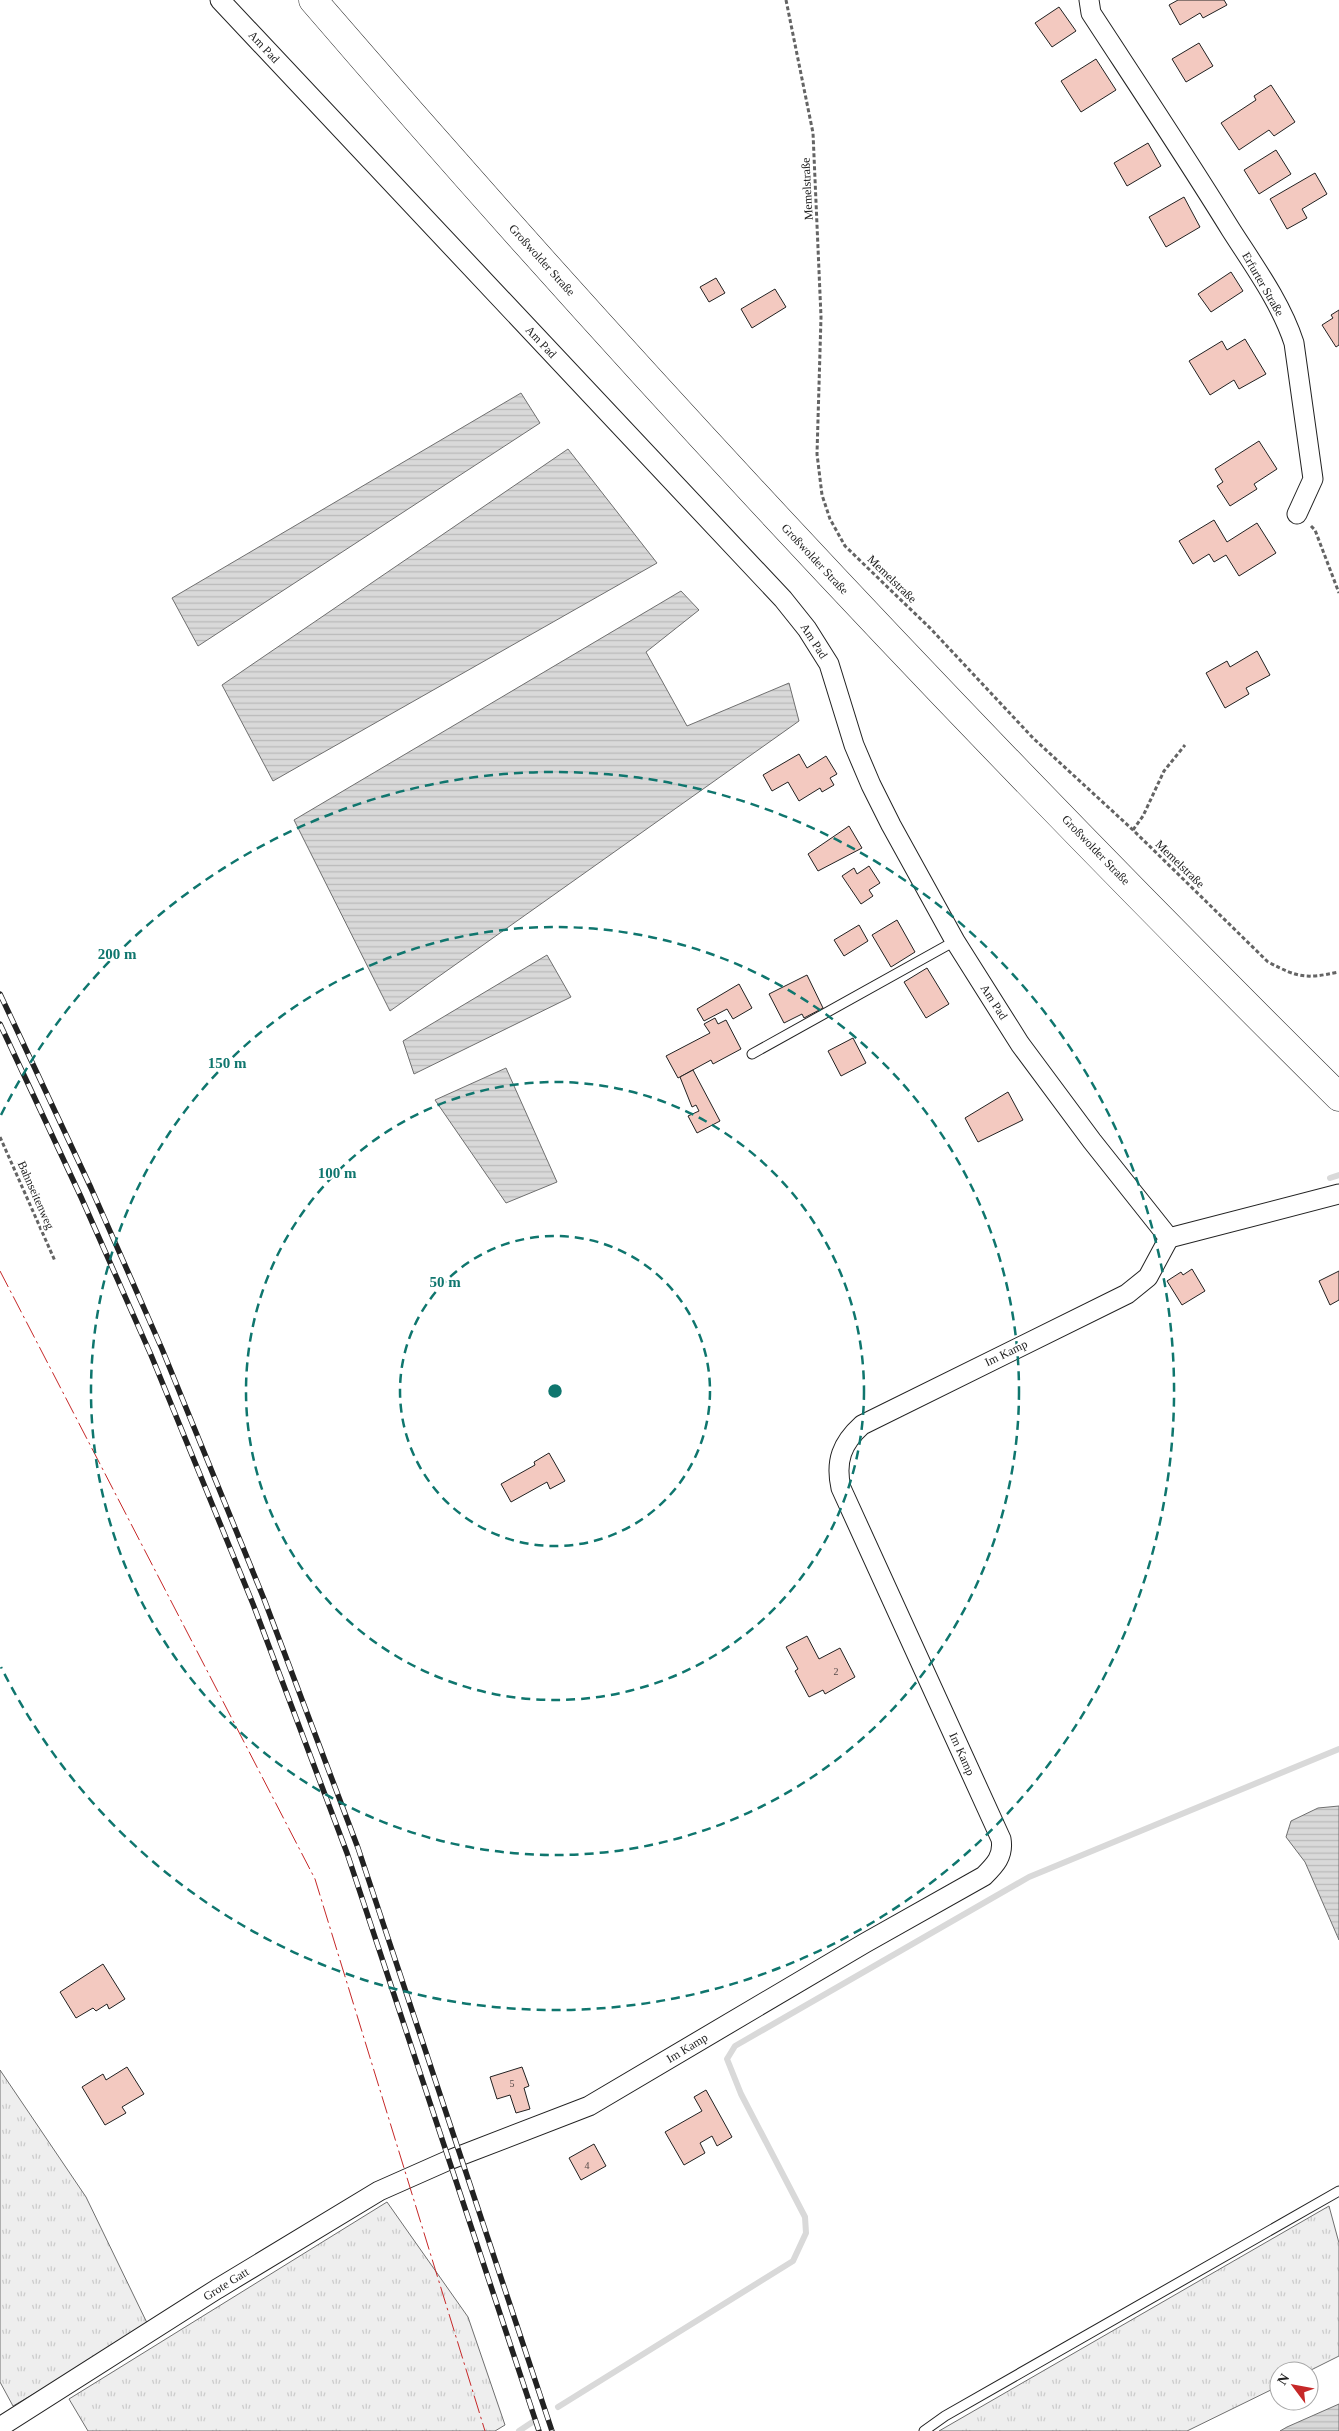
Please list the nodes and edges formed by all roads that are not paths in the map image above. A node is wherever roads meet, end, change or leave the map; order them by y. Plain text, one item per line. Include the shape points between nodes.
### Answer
1 (220, 0) edge
2 (313, 0) edge
3 (1089, 0) edge
4 (1298, 514) road end
5 (955, 941) junction
6 (752, 1054) dead end
7 (1339, 1096) edge
8 (1339, 1194) edge
9 (1168, 1238) junction
10 (461, 2156) joint
11 (1339, 2191) edge
12 (0, 2427) edge
13 (924, 2431) edge

1 - 5 street, Am Pad via 807,628 829,664 854,745 871,785
2 - 7 main road, Großwolder Straße via 432,137 846,593
3 - 4 street, Erfurter Straße via 1091,13 1208,193 1289,329 1294,343 1313,480
5 - 6 lane
5 - 9 street, Am Pad via 1020,1044
8 - 9 street
9 - 10 street, Im Kamp via 1148,1277 1126,1294 862,1425 844,1445 838,1460 841,1488 1001,1839 1003,1850 996,1864 984,1876 589,2106
10 - 12 street, Grote Gatt via 370,2196
11 - 13 lane

